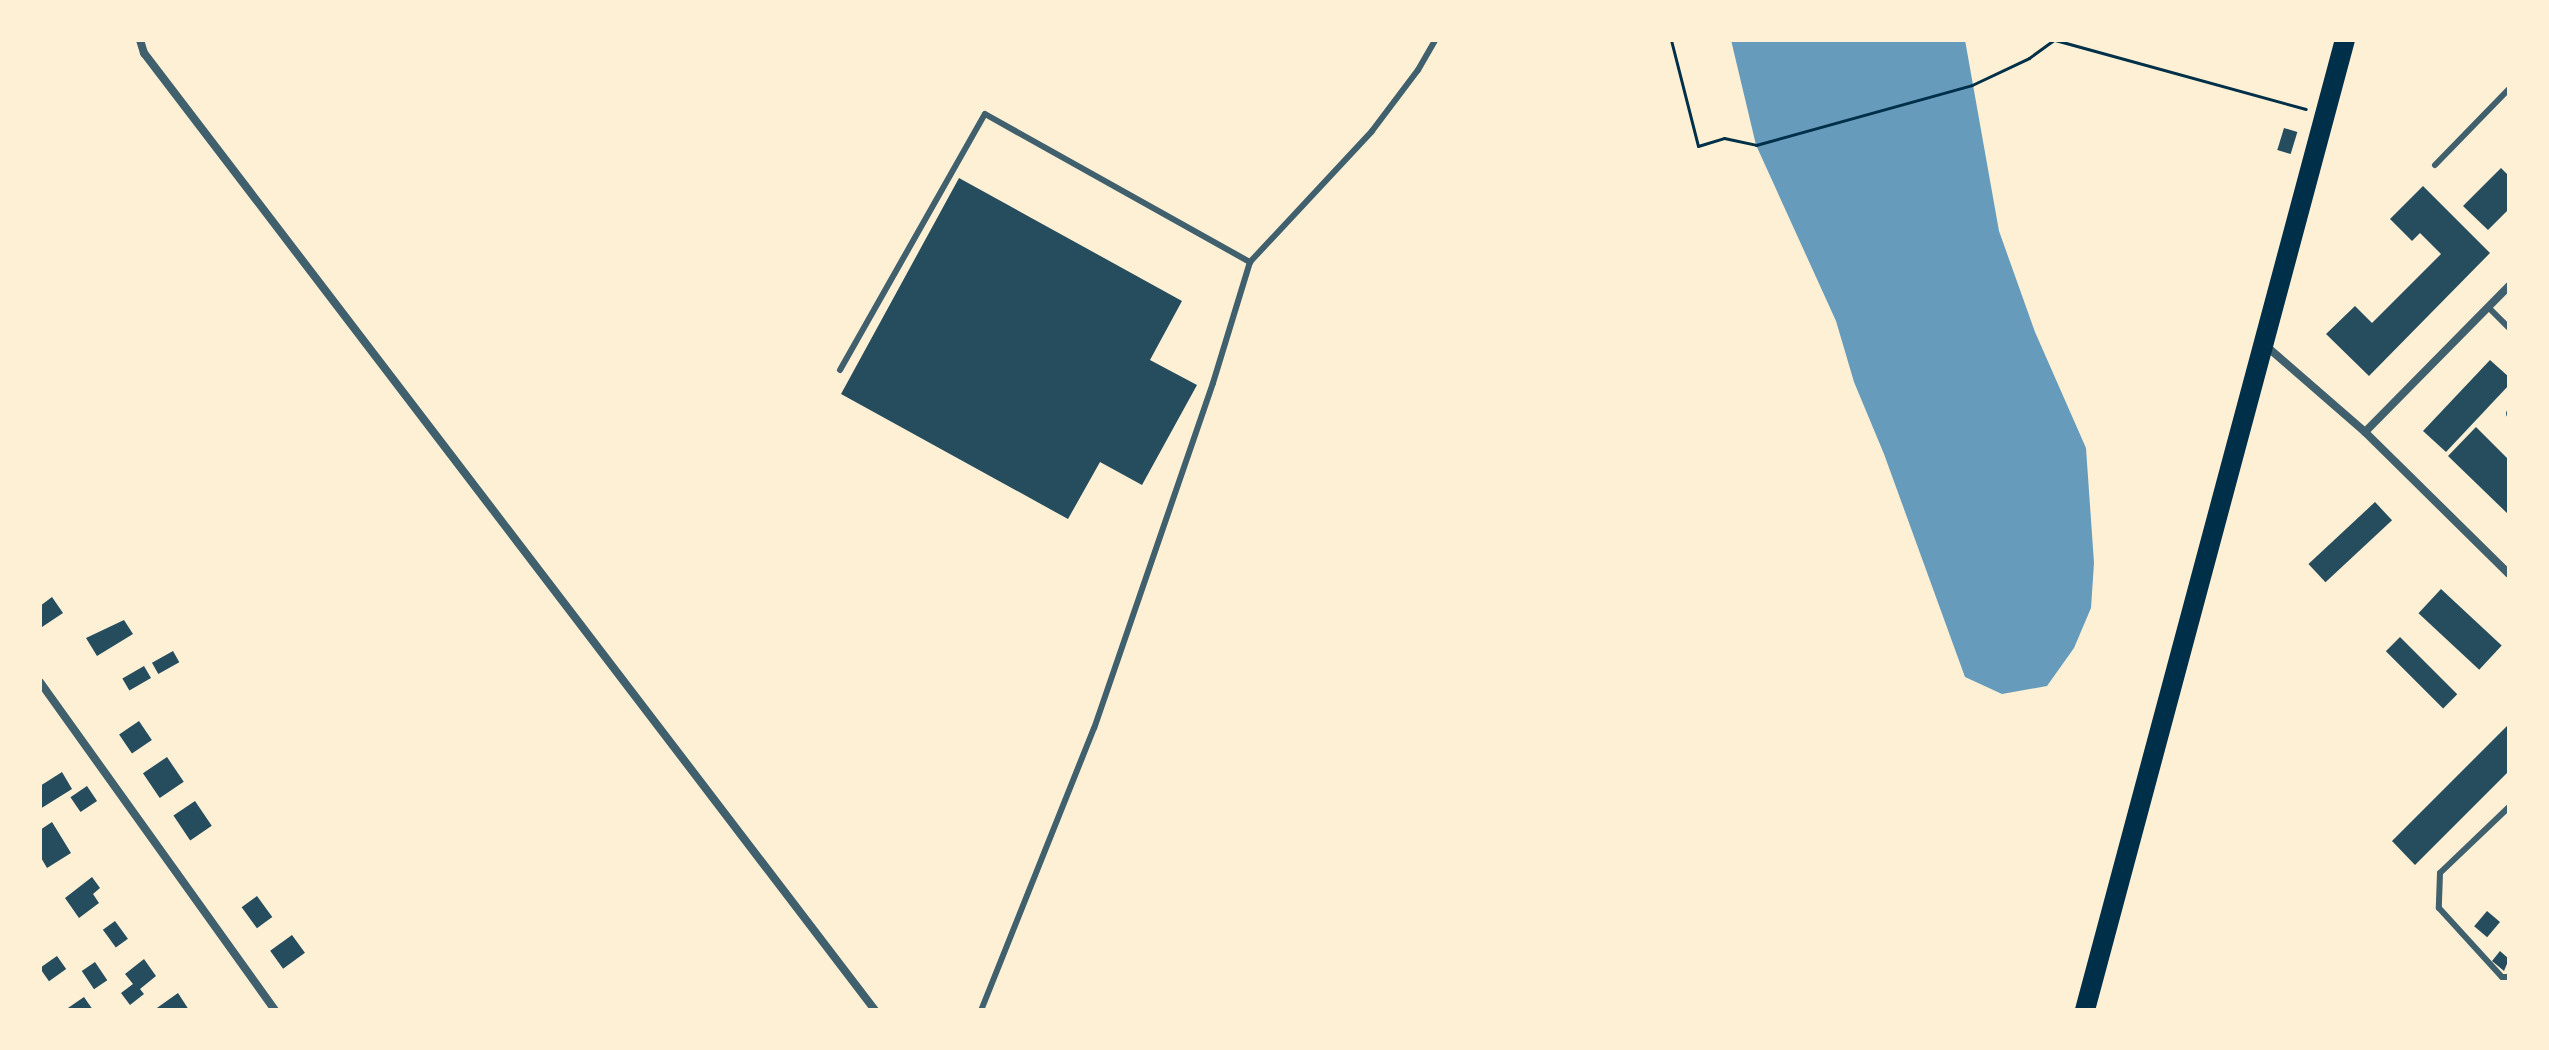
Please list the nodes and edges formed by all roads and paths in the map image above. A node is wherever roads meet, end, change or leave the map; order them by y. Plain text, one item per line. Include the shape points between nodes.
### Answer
1 (140, 40) edge
2 (1435, 40) edge
3 (1671, 40) edge
4 (2054, 40) edge
5 (2345, 40) edge
6 (2509, 89) edge
7 (2325, 115) junction
8 (2435, 165) dead end
9 (1250, 262) junction
10 (2509, 286) edge
11 (2488, 307) junction
12 (2509, 328) edge
13 (2263, 344) junction
14 (840, 370) dead end
15 (2365, 432) junction
16 (2509, 574) edge
17 (40, 682) edge
18 (2509, 807) edge
19 (2509, 977) edge
20 (275, 1010) edge
21 (875, 1010) edge
22 (981, 1010) edge
23 (2085, 1010) edge

1 - 21 street via 144,53
2 - 9 lane via 1372,131
3 - 4 path via 1698,146 1724,138 1756,145 1972,85
4 - 7 path
5 - 7 main road
6 - 8 lane
7 - 13 main road
9 - 14 lane via 985,114
9 - 22 lane via 1094,728
10 - 11 street
11 - 12 lane
11 - 15 street
13 - 15 street
13 - 23 main road
15 - 16 street
17 - 20 street
18 - 19 lane via 2440,873 2439,908 2502,977

